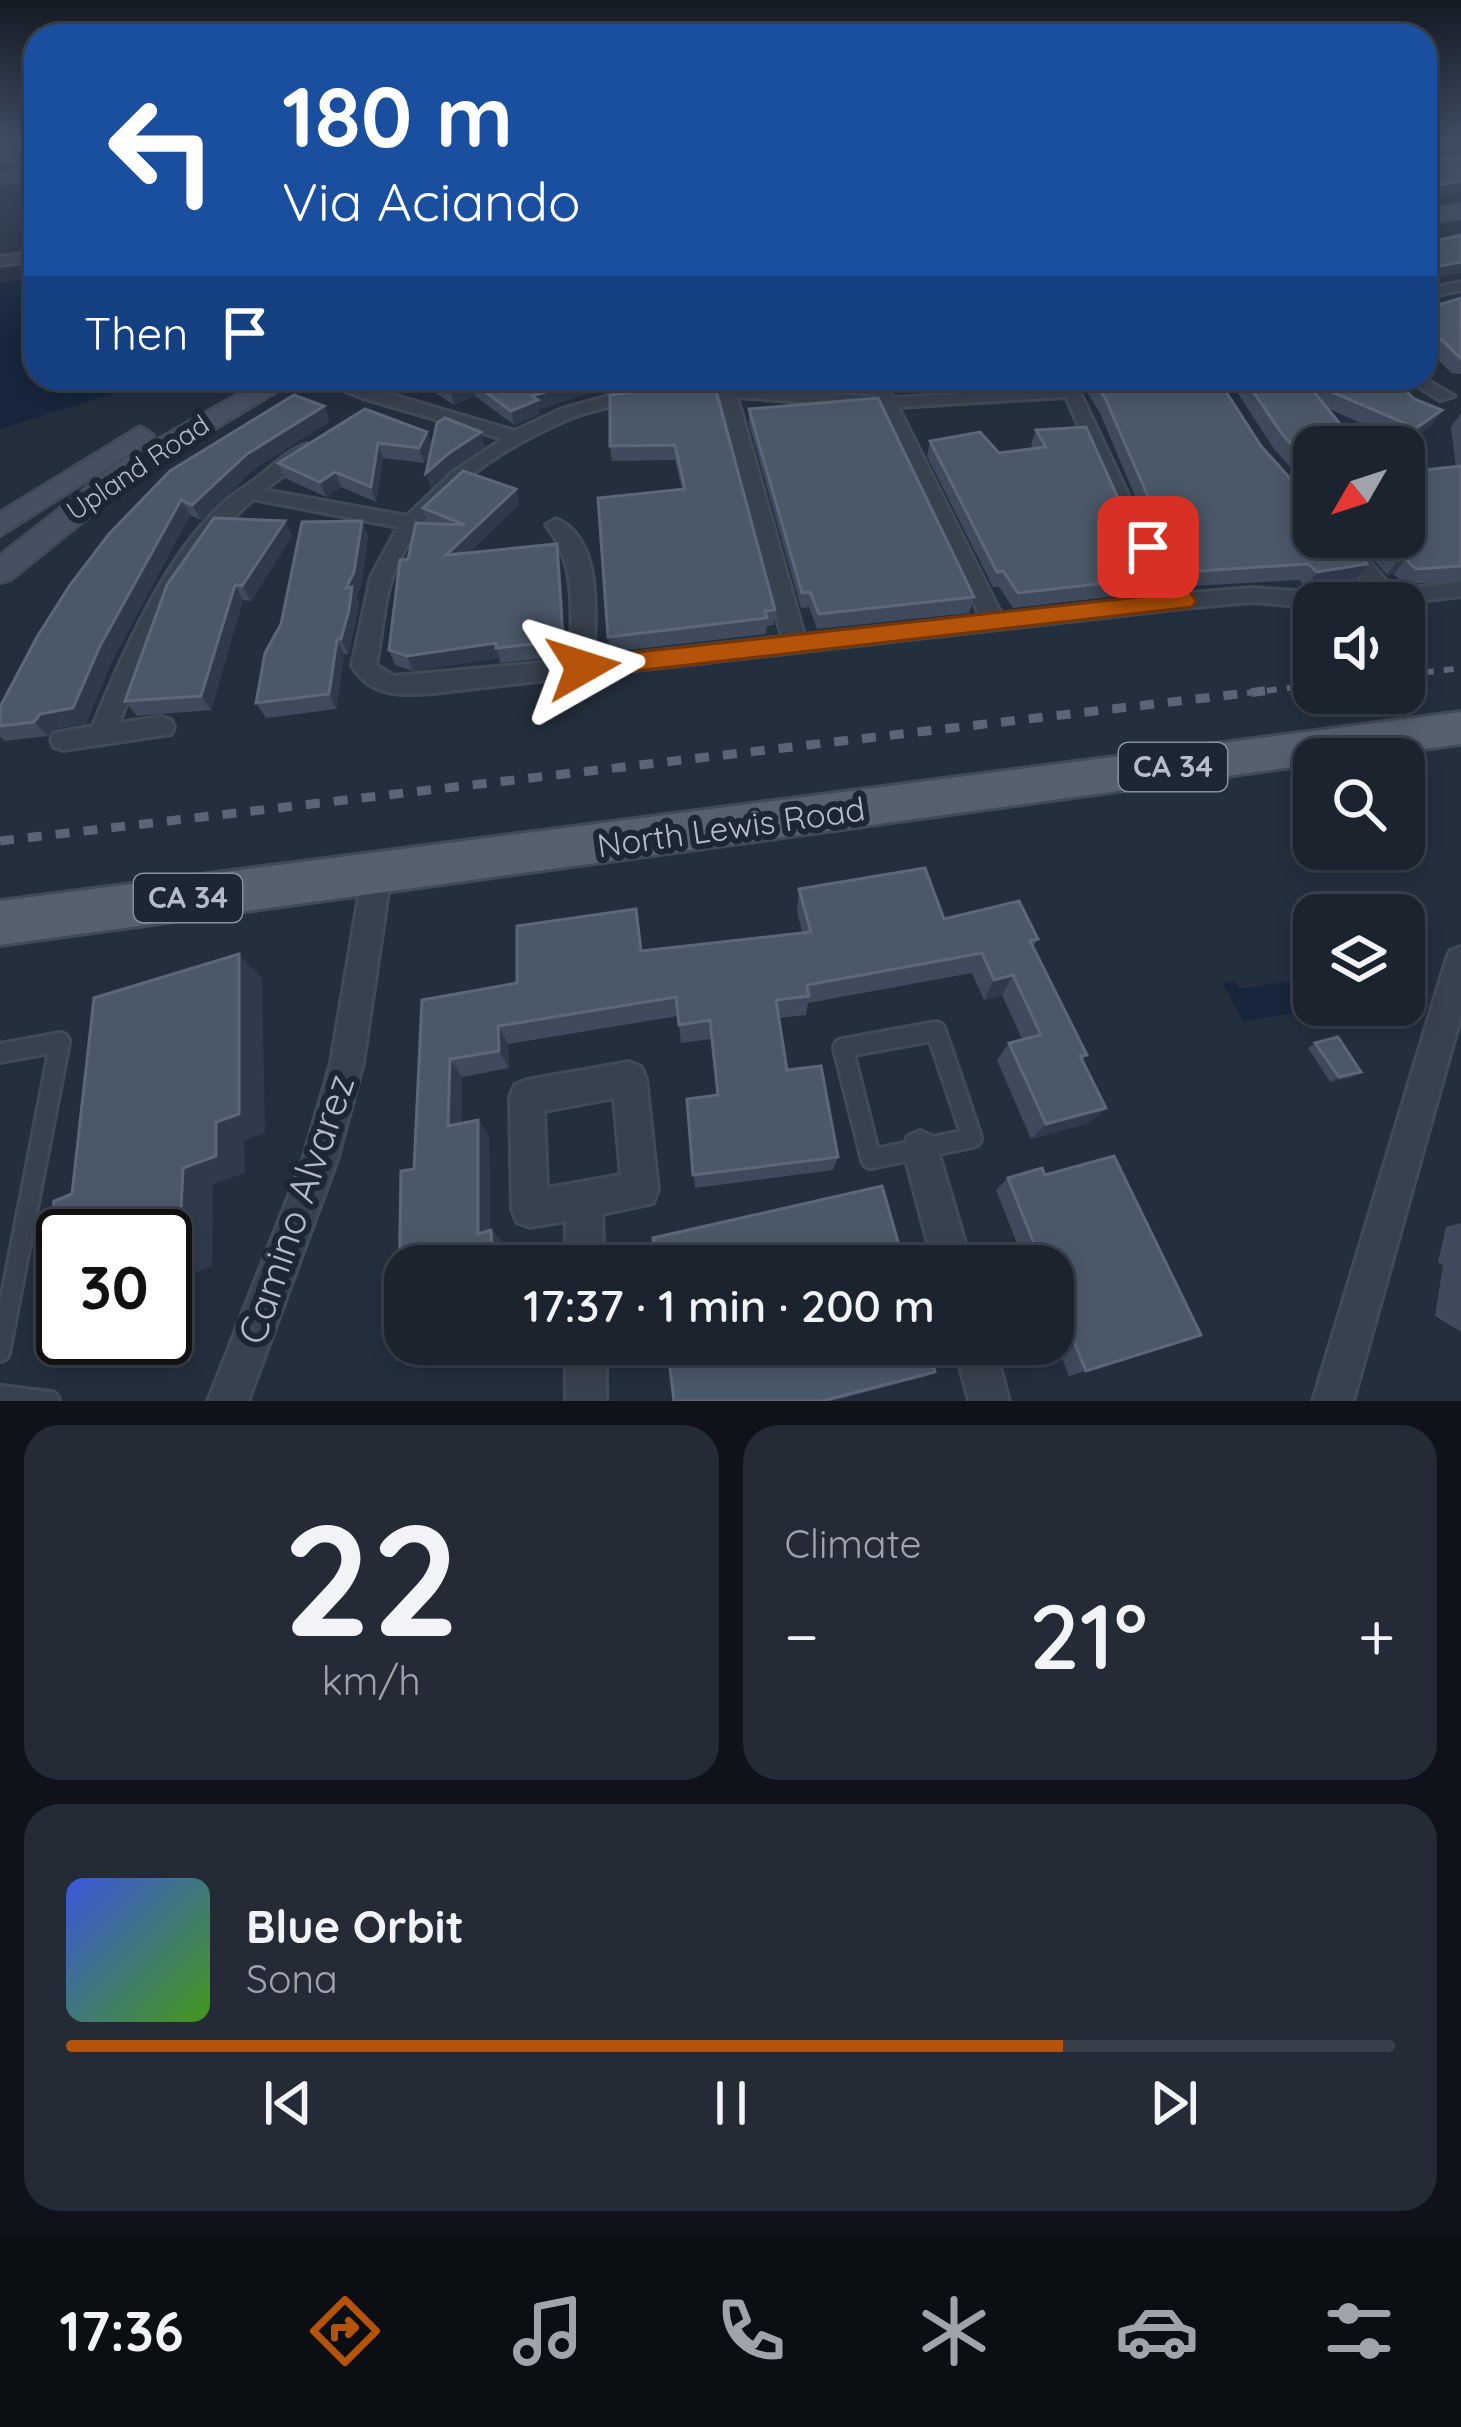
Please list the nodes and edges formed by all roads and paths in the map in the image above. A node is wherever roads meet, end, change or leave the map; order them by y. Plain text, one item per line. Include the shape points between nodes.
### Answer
1 (227, 390) edge
2 (265, 390) edge
3 (350, 390) edge
4 (881, 390) edge
5 (978, 390) edge
6 (1039, 390) edge
7 (1071, 390) edge
8 (1435, 390) edge
9 (728, 391) junction
10 (1446, 396) dead end
11 (984, 399) junction
12 (888, 403) junction
13 (332, 433) edge
14 (515, 437) junction
15 (245, 492) junction
16 (411, 523) junction
17 (556, 525) dead end
18 (0, 526) edge
19 (1354, 558) edge
20 (0, 572) edge
21 (1375, 582) edge
22 (1461, 589) edge
23 (1425, 594) edge
24 (1293, 598) edge
25 (1184, 601) junction
26 (993, 620) junction
27 (795, 644) junction
28 (583, 667) junction
29 (162, 727) dead end
30 (1461, 728) edge
31 (102, 735) junction
32 (63, 740) dead end
33 (377, 872) junction
34 (0, 923) edge
35 (1461, 962) edge
36 (0, 1052) edge
37 (920, 1148) junction
38 (584, 1200) junction
39 (585, 1245) edge
40 (946, 1245) edge
41 (0, 1352) edge
42 (586, 1365) edge
43 (980, 1365) edge
44 (0, 1395) edge
45 (50, 1401) edge
46 (228, 1401) edge
47 (586, 1401) edge
48 (989, 1401) edge
49 (1333, 1401) edge

1 - 18 main road, Upland Road via 118,448
2 - 20 main road, Upland Road via 134,465
3 - 14 street
4 - 12 street
5 - 11 street
6 - 11 street
7 - 25 street via 1130,520
8 - 10 street
9 - 12 street
9 - 14 street via 663,390 584,405
9 - 27 street
11 - 12 street
12 - 26 street
13 - 15 street
14 - 16 street
15 - 16 street
15 - 31 street via 162,596
16 - 28 street via 384,568 364,666 371,678 385,685
17 - 28 street via 579,561
19 - 21 street
22 - 23 street
24 - 25 street
25 - 26 street
26 - 27 street
27 - 28 street
29 - 31 street
30 - 33 main road, North Lewis Road / CA 34
31 - 32 street
33 - 34 main road, North Lewis Road / CA 34
33 - 46 street, Camino Alvarez via 347,1064 320,1160
35 - 49 street
36 - 41 lane via 60,1042
37 - 37 lane via 872,1159 842,1048 936,1031 972,1138
37 - 40 street
38 - 38 street via 530,1209 527,1097 629,1079 640,1190
38 - 39 street
42 - 47 street
43 - 48 street
44 - 45 lane

